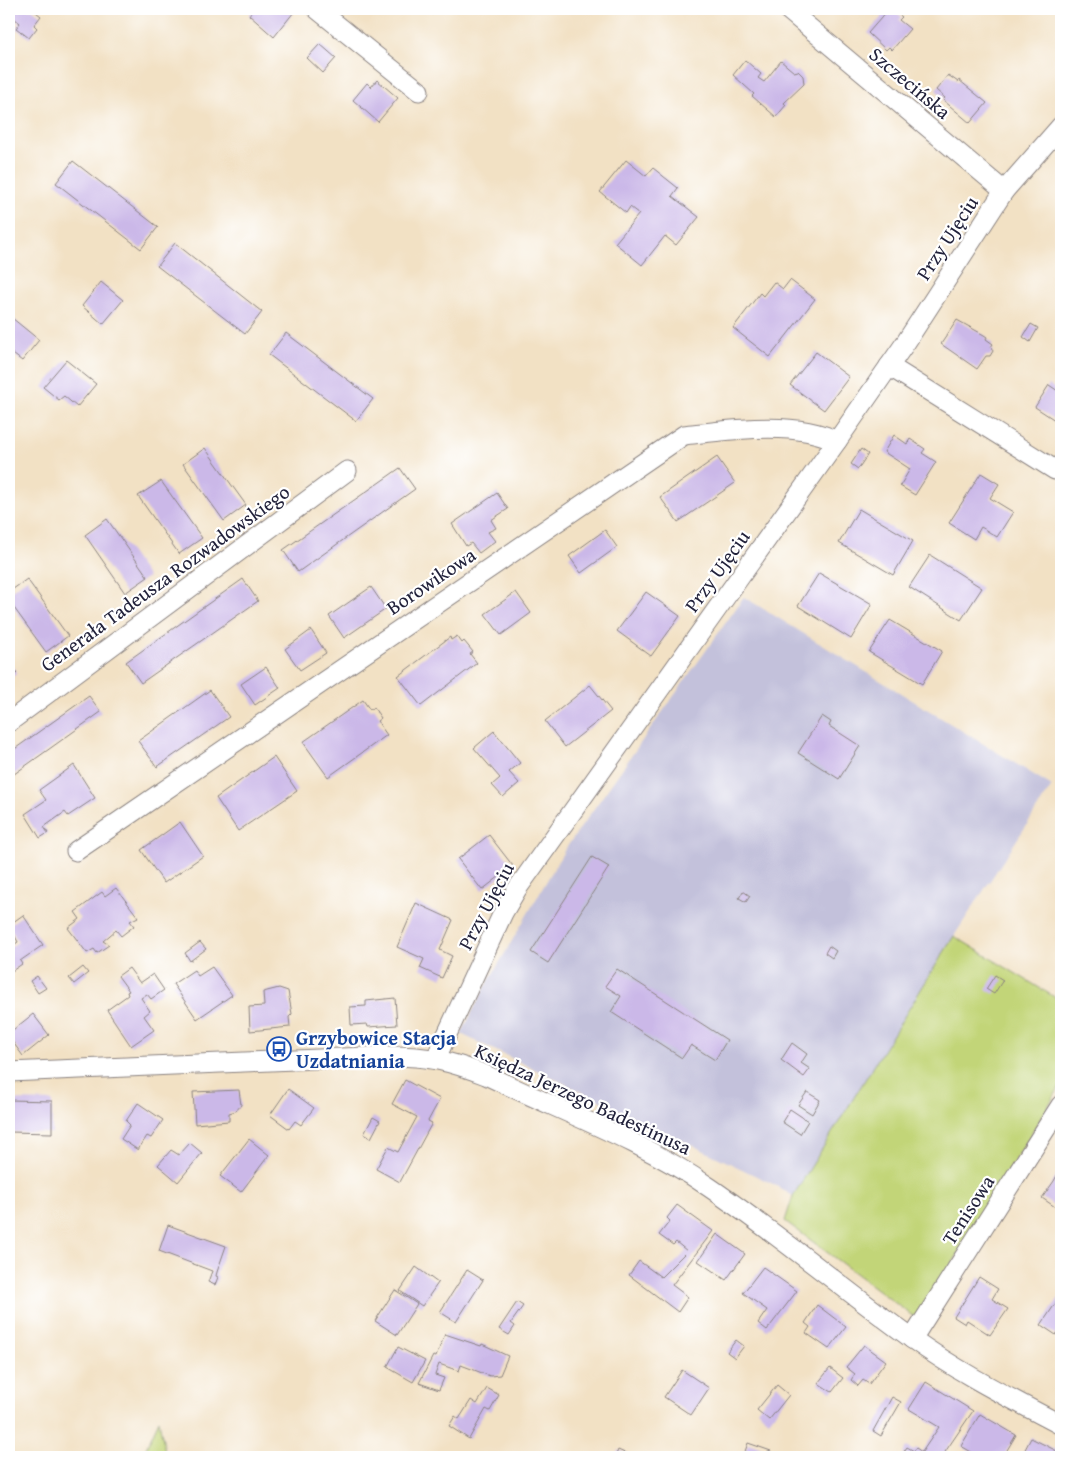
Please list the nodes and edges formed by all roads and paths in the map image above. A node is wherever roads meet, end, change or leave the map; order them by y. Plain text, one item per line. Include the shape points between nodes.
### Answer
1 (317, 9) edge
2 (786, 9) edge
3 (419, 90) dead end
4 (1061, 126) edge
5 (1004, 191) junction
6 (889, 366) junction
7 (837, 441) junction
8 (1055, 470) dead end
9 (347, 471) dead end
10 (9, 722) edge
11 (76, 851) dead end
12 (436, 1058) junction
13 (9, 1072) edge
14 (1061, 1106) edge
15 (912, 1338) junction
16 (1061, 1425) edge

1 - 3 street
2 - 5 street, Szczecińska
4 - 5 street, Przy Ujęciu
5 - 6 street, Przy Ujęciu
6 - 7 street, Przy Ujęciu
6 - 8 street
7 - 11 street, Borowikowa via 821,433 804,430 684,435
7 - 12 street, Przy Ujęciu via 517,889
9 - 10 street, Generała Tadeusza Rozwadowskiego
12 - 13 street, Księdza Jerzego Badestinusa via 389,1056
12 - 15 street, Księdza Jerzego Badestinusa via 486,1075 679,1168 732,1203
14 - 15 street, Tenisowa
15 - 16 street, Księdza Jerzego Badestinusa via 961,1371

